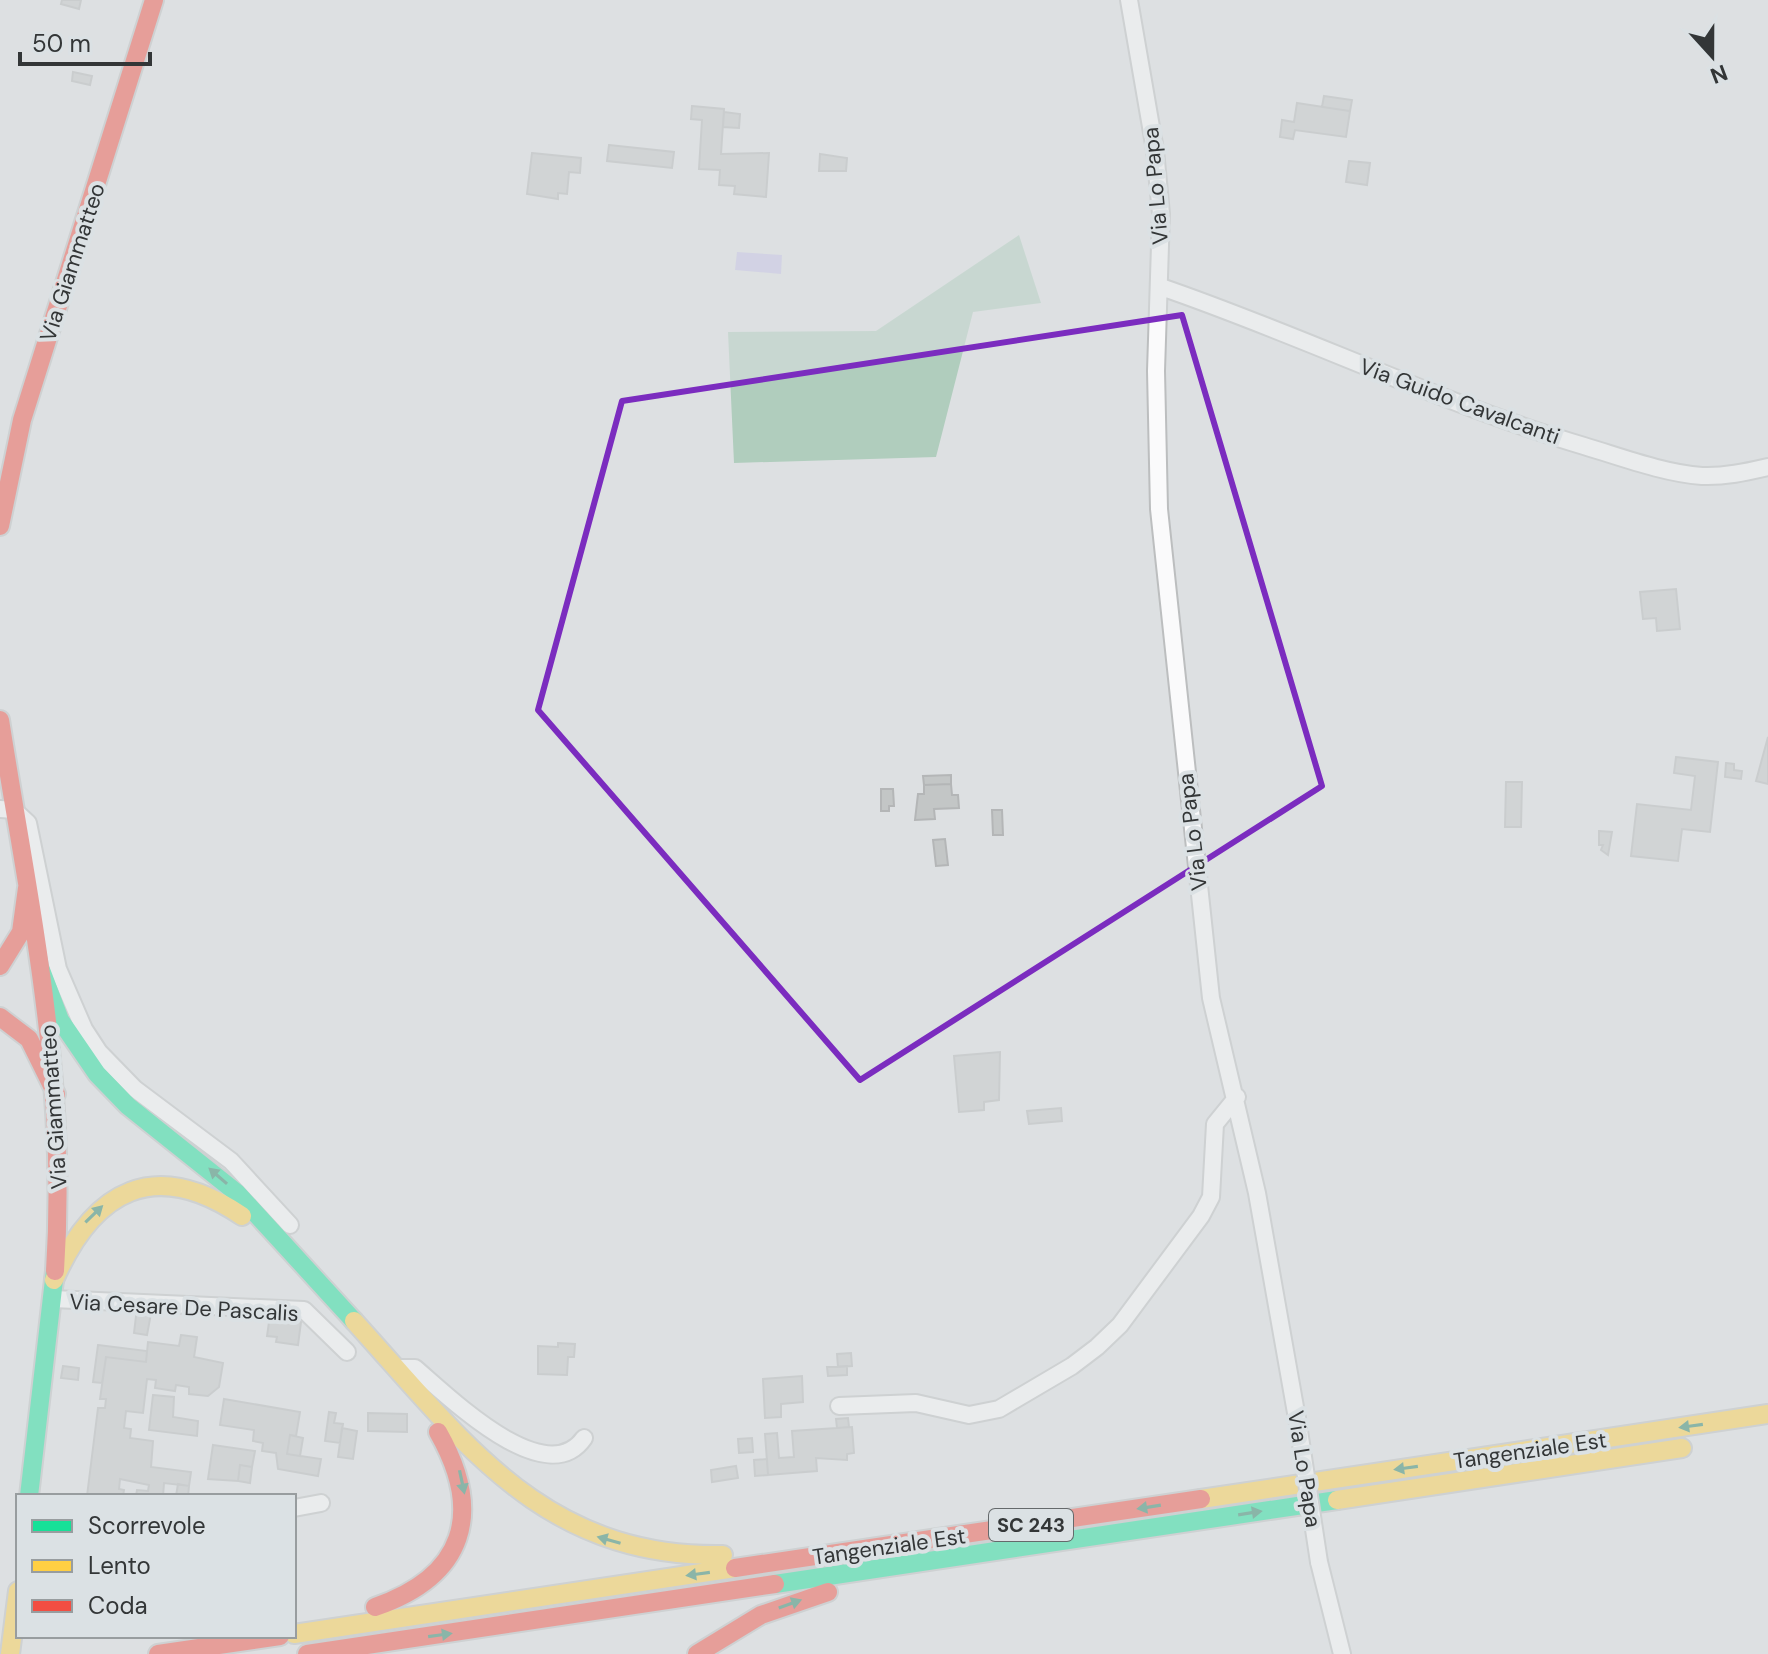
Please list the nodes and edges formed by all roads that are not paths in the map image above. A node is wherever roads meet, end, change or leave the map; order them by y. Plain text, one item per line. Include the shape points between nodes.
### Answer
1 (154, 0) edge
2 (1129, 0) edge
3 (1161, 287) junction
4 (1768, 467) edge
5 (0, 526) edge
6 (0, 720) edge
7 (7, 810) edge
8 (27, 888) junction
9 (0, 966) edge
10 (41, 970) junction
11 (0, 1017) edge
12 (56, 1094) junction
13 (1237, 1097) junction
14 (290, 1225) dead end
15 (54, 1280) junction
16 (53, 1299) junction
17 (347, 1352) dead end
18 (406, 1368) junction
19 (839, 1406) dead end
20 (1768, 1414) edge
21 (584, 1438) dead end
22 (1705, 1445) dead end
23 (29, 1494) edge
24 (321, 1503) dead end
25 (296, 1508) edge
26 (1047, 1545) junction
27 (852, 1551) junction
28 (16, 1608) edge
29 (296, 1623) edge
30 (296, 1634) edge
31 (252, 1638) edge
32 (10, 1654) edge
33 (158, 1654) edge
34 (307, 1654) edge
35 (697, 1654) edge
36 (1342, 1654) edge

1 - 5 main road, Via Giammatteo via 22,420
2 - 3 street, Via Lo Papa via 1155,150
3 - 4 street, Via Guido Cavalcanti via 1477,412 1569,442 1700,476
3 - 13 street, Via Lo Papa via 1156,371 1159,509 1211,998
6 - 7 main road, Via Giammatteo
7 - 8 main road, Via Giammatteo
7 - 14 street via 28,823 58,969 91,1040 135,1089 231,1161
8 - 9 main road via 21,932
8 - 10 main road, Via Giammatteo
10 - 12 main road, Via Giammatteo
18 -> 10 main road via 237,1193 104,1082 70,1039
11 - 12 main road via 29,1039
12 - 15 main road, Via Giammatteo via 60,1170
13 - 19 street via 1215,1124 1211,1197 1201,1216 1120,1325 1097,1347 981,1415 916,1403
13 - 36 street, Via Lo Papa, bridge via 1319,1562
15 - 16 main road, Via Giammatteo
15 -> 29 main road via 77,1232 109,1201 155,1186 209,1194 243,1217 443,1439 459,1470 464,1510 455,1548 436,1576 394,1602
16 - 17 street, Via Cesare De Pascalis via 304,1310
16 - 23 main road, Via Giammatteo
18 - 21 street via 489,1428 541,1456 562,1455
27 -> 18 main road via 834,1545 716,1556 677,1554 587,1532 518,1494 477,1456
20 -> 27 main road, Tangenziale Est / SC 243
26 -> 22 main road, Tangenziale Est / SC 243
24 - 25 street
34 -> 26 main road, Tangenziale Est / SC 243
35 -> 26 main road via 733,1629 796,1601 1017,1558
27 -> 30 main road, Tangenziale Est / SC 243
28 - 32 main road
31 - 33 main road

